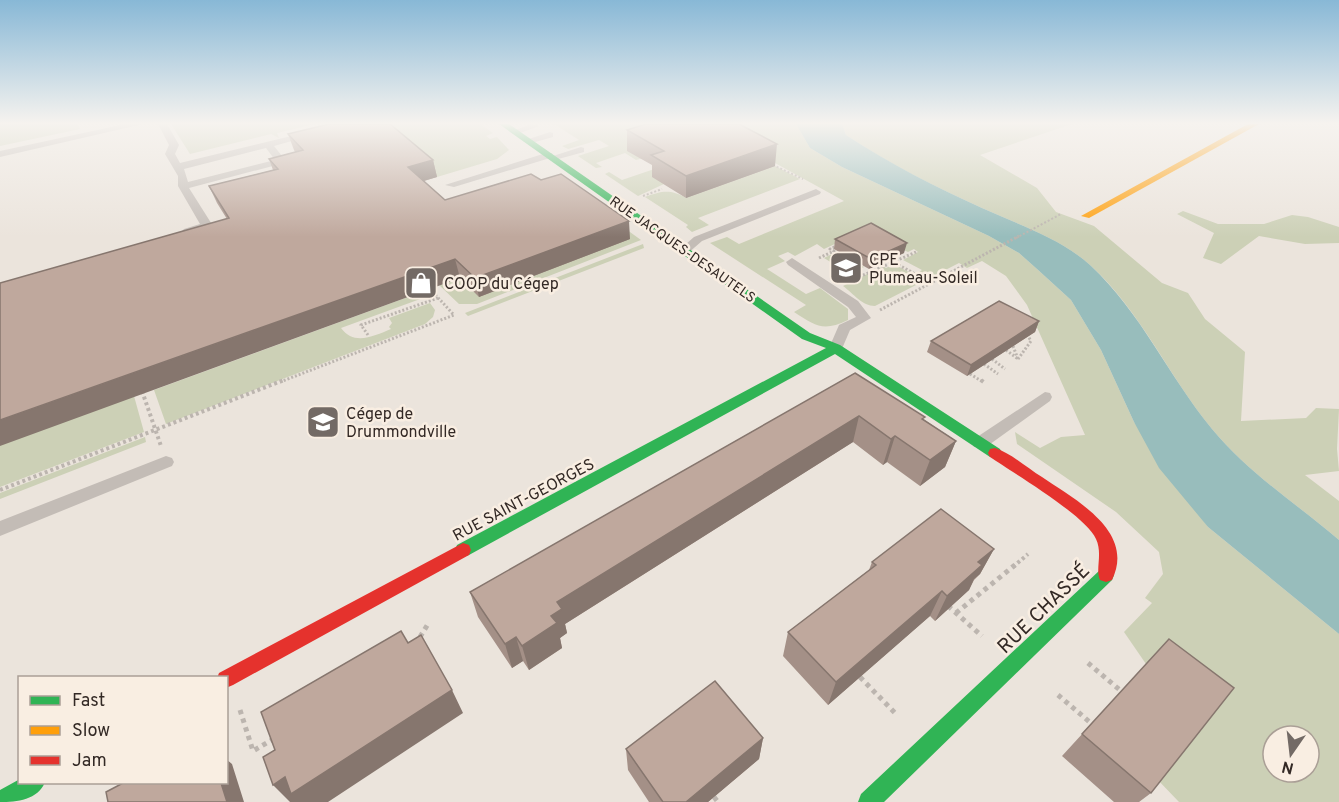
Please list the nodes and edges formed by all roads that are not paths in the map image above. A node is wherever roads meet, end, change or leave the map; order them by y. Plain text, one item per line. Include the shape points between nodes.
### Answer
1 (175, 161) edge
2 (201, 161) edge
3 (279, 161) edge
4 (536, 161) edge
5 (558, 161) edge
6 (1186, 161) edge
7 (178, 167) junction
8 (450, 185) dead end
9 (183, 186) junction
10 (816, 192) dead end
11 (1086, 216) dead end
12 (177, 234) edge
13 (683, 252) junction
14 (792, 262) dead end
15 (836, 348) junction
16 (1046, 397) dead end
17 (980, 443) junction
18 (165, 462) dead end
19 (0, 529) edge
20 (228, 678) edge
21 (33, 784) edge
22 (0, 802) edge
23 (869, 802) edge

1 - 7 lane
2 - 7 lane
3 - 9 lane
4 - 8 lane
5 - 13 street, RUE JACQUES-DESAUTELS via 662,233
6 - 11 street
7 - 9 lane
9 - 12 lane via 207,226
10 - 13 lane via 698,239
13 - 15 street, RUE JACQUES-DESAUTELS via 811,339
14 - 15 lane via 853,304 864,318 844,328
15 - 17 street, RUE CHASSÉ
15 - 20 street, RUE SAINT-GEORGES
16 - 17 lane
17 - 23 street, RUE CHASSÉ via 1090,518 1105,537 1111,564 1106,575
18 - 19 lane
21 - 22 street

